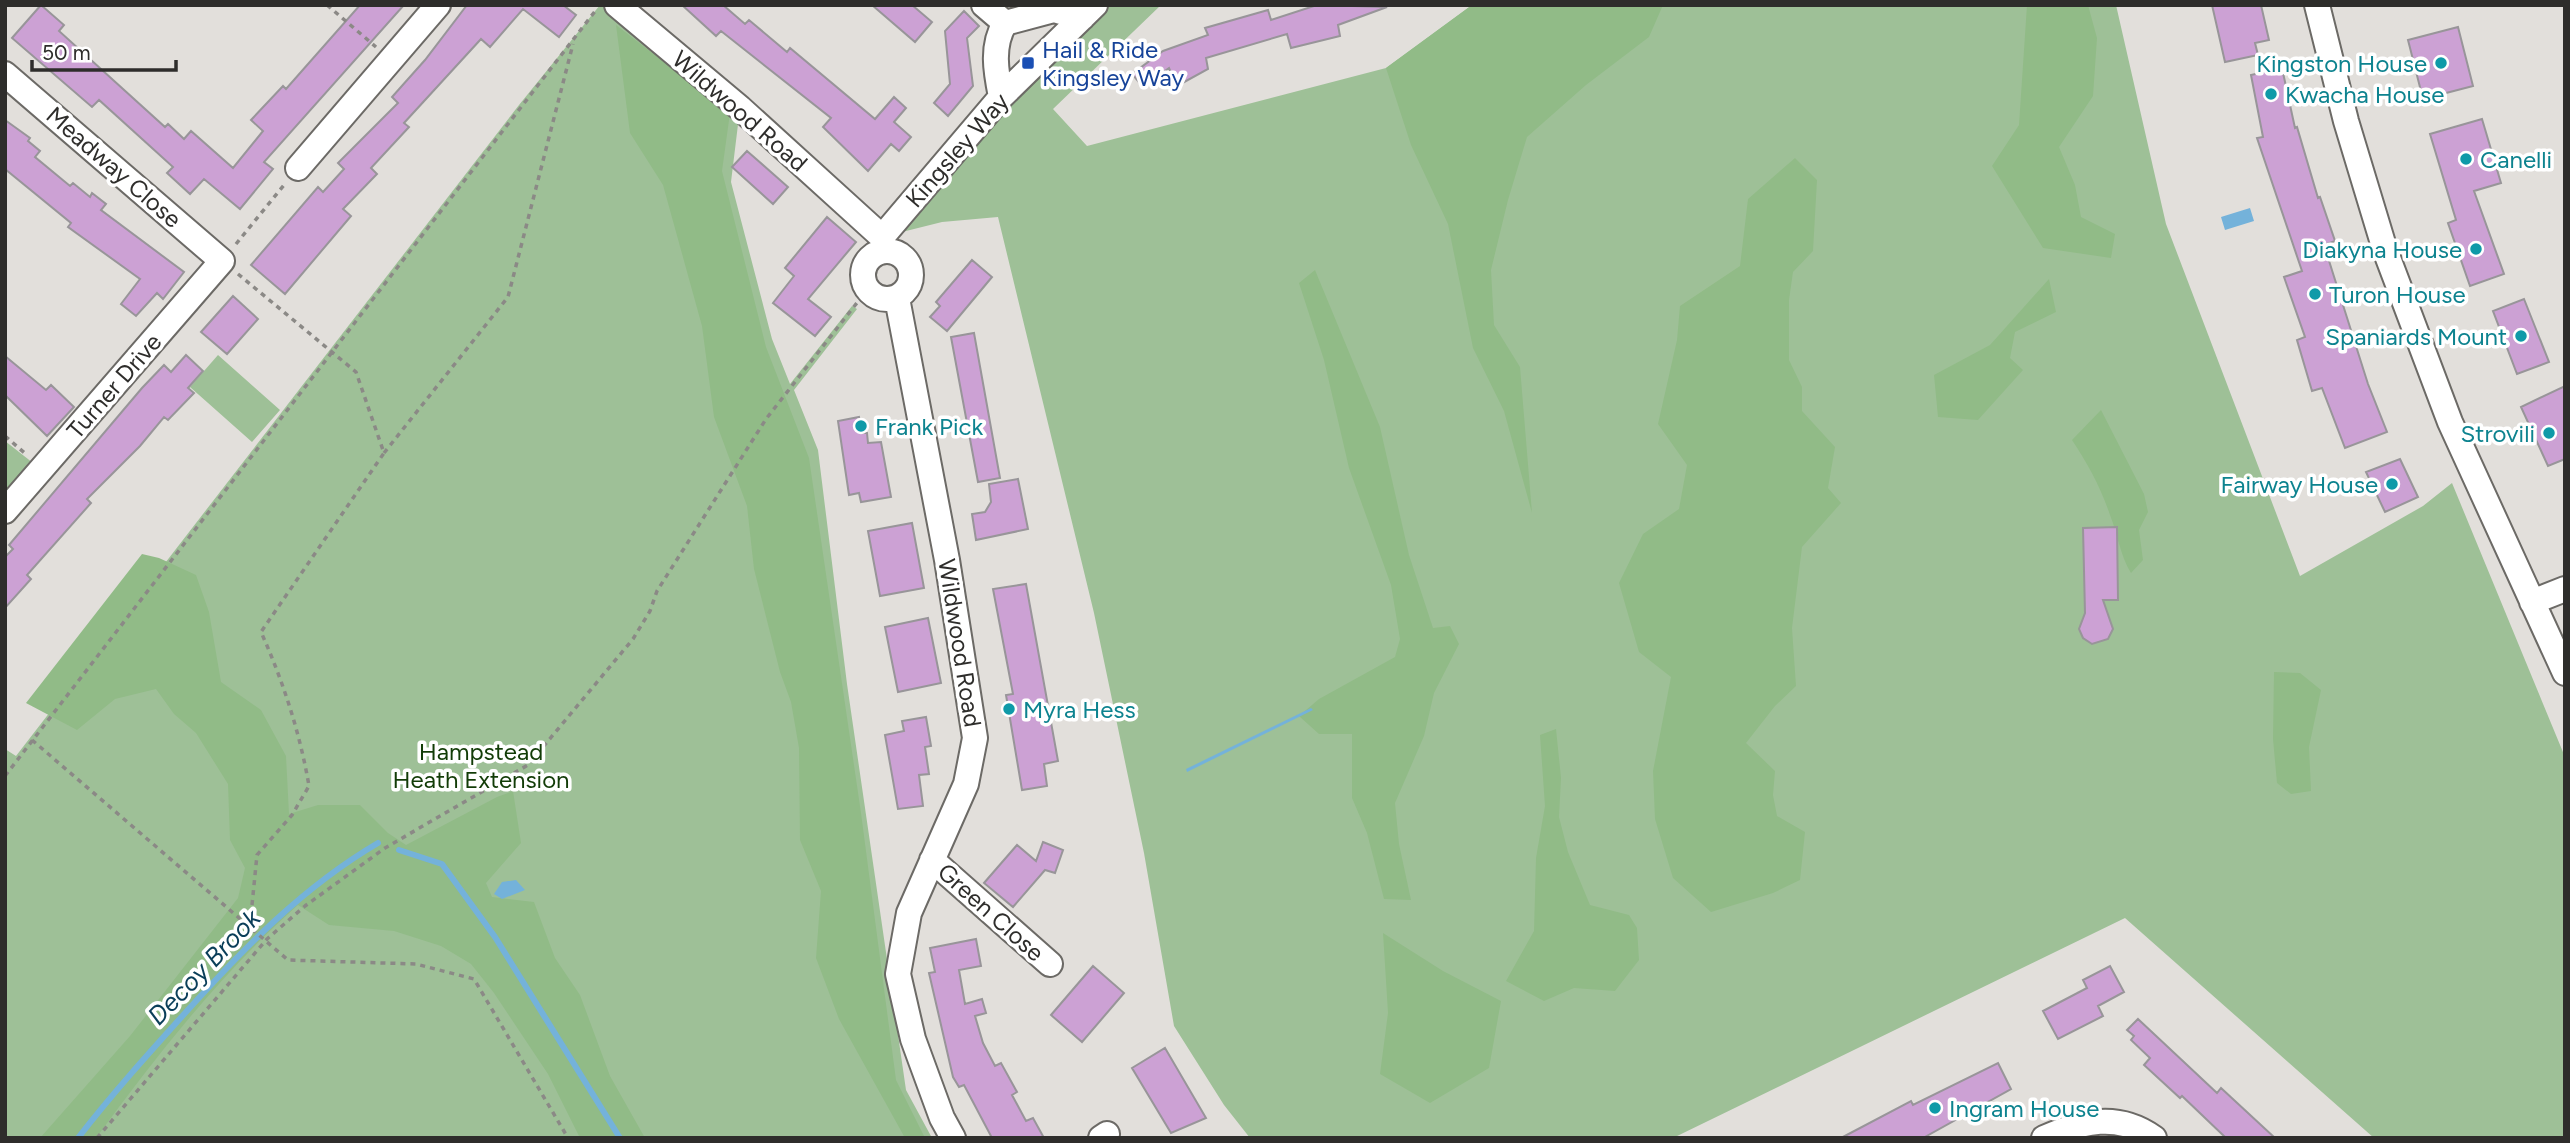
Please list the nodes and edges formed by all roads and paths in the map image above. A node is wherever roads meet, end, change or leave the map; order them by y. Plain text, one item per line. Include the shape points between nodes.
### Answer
1 (327, 5) edge
2 (438, 5) edge
3 (600, 5) edge
4 (617, 5) edge
5 (984, 5) edge
6 (2317, 5) edge
7 (1088, 12) edge
8 (1004, 23) junction
9 (574, 40) junction
10 (391, 60) junction
11 (5, 74) edge
12 (1001, 97) junction
13 (298, 168) joint
14 (883, 244) junction
15 (222, 261) junction
16 (867, 290) junction
17 (897, 298) junction
18 (333, 355) junction
19 (5, 436) edge
20 (384, 453) junction
21 (42, 468) junction
22 (5, 511) edge
23 (2565, 589) edge
24 (2532, 602) junction
25 (2565, 673) edge
26 (32, 740) junction
27 (5, 776) edge
28 (932, 860) junction
29 (250, 925) junction
30 (265, 938) junction
31 (1050, 964) dead end
32 (97, 1138) edge
33 (568, 1138) edge
34 (953, 1138) edge
35 (2044, 1138) edge
36 (2154, 1138) edge

1 - 10 path
2 - 10 street
3 - 9 path
4 - 14 street, Wildwood Road via 740,108
5 - 8 street
6 - 24 street via 2385,250 2450,422
7 - 8 street via 1054,10
7 - 12 street, Kingsley Way
8 - 12 street via 996,57
9 - 18 path
9 - 20 path via 508,297
10 - 13 street
11 - 15 street, Meadway Close
12 - 14 street, Kingsley Way
13 - 15 path
14 - 16 street via 866,262 863,281
14 - 17 street via 902,256 911,273 910,283
15 - 18 path
15 - 21 street, Turner Drive
16 - 17 street via 881,299
16 - 30 path via 766,419 657,591 633,639 528,765 385,848
17 - 28 street, Wildwood Road via 975,738 966,784
18 - 20 path via 356,372
18 - 26 path
19 - 21 path
20 - 29 path via 261,632 277,668 309,786 292,815 257,855
21 - 22 street, Turner Drive
23 - 24 street
24 - 25 street
26 - 27 path
26 - 29 path
28 - 31 street, Green Close
28 - 34 street, Wildwood Road via 909,913 898,974 913,1039
29 - 30 path
30 - 32 path
30 - 33 path via 288,960 416,964 474,979
35 - 36 street via 2108,1120 2138,1127

